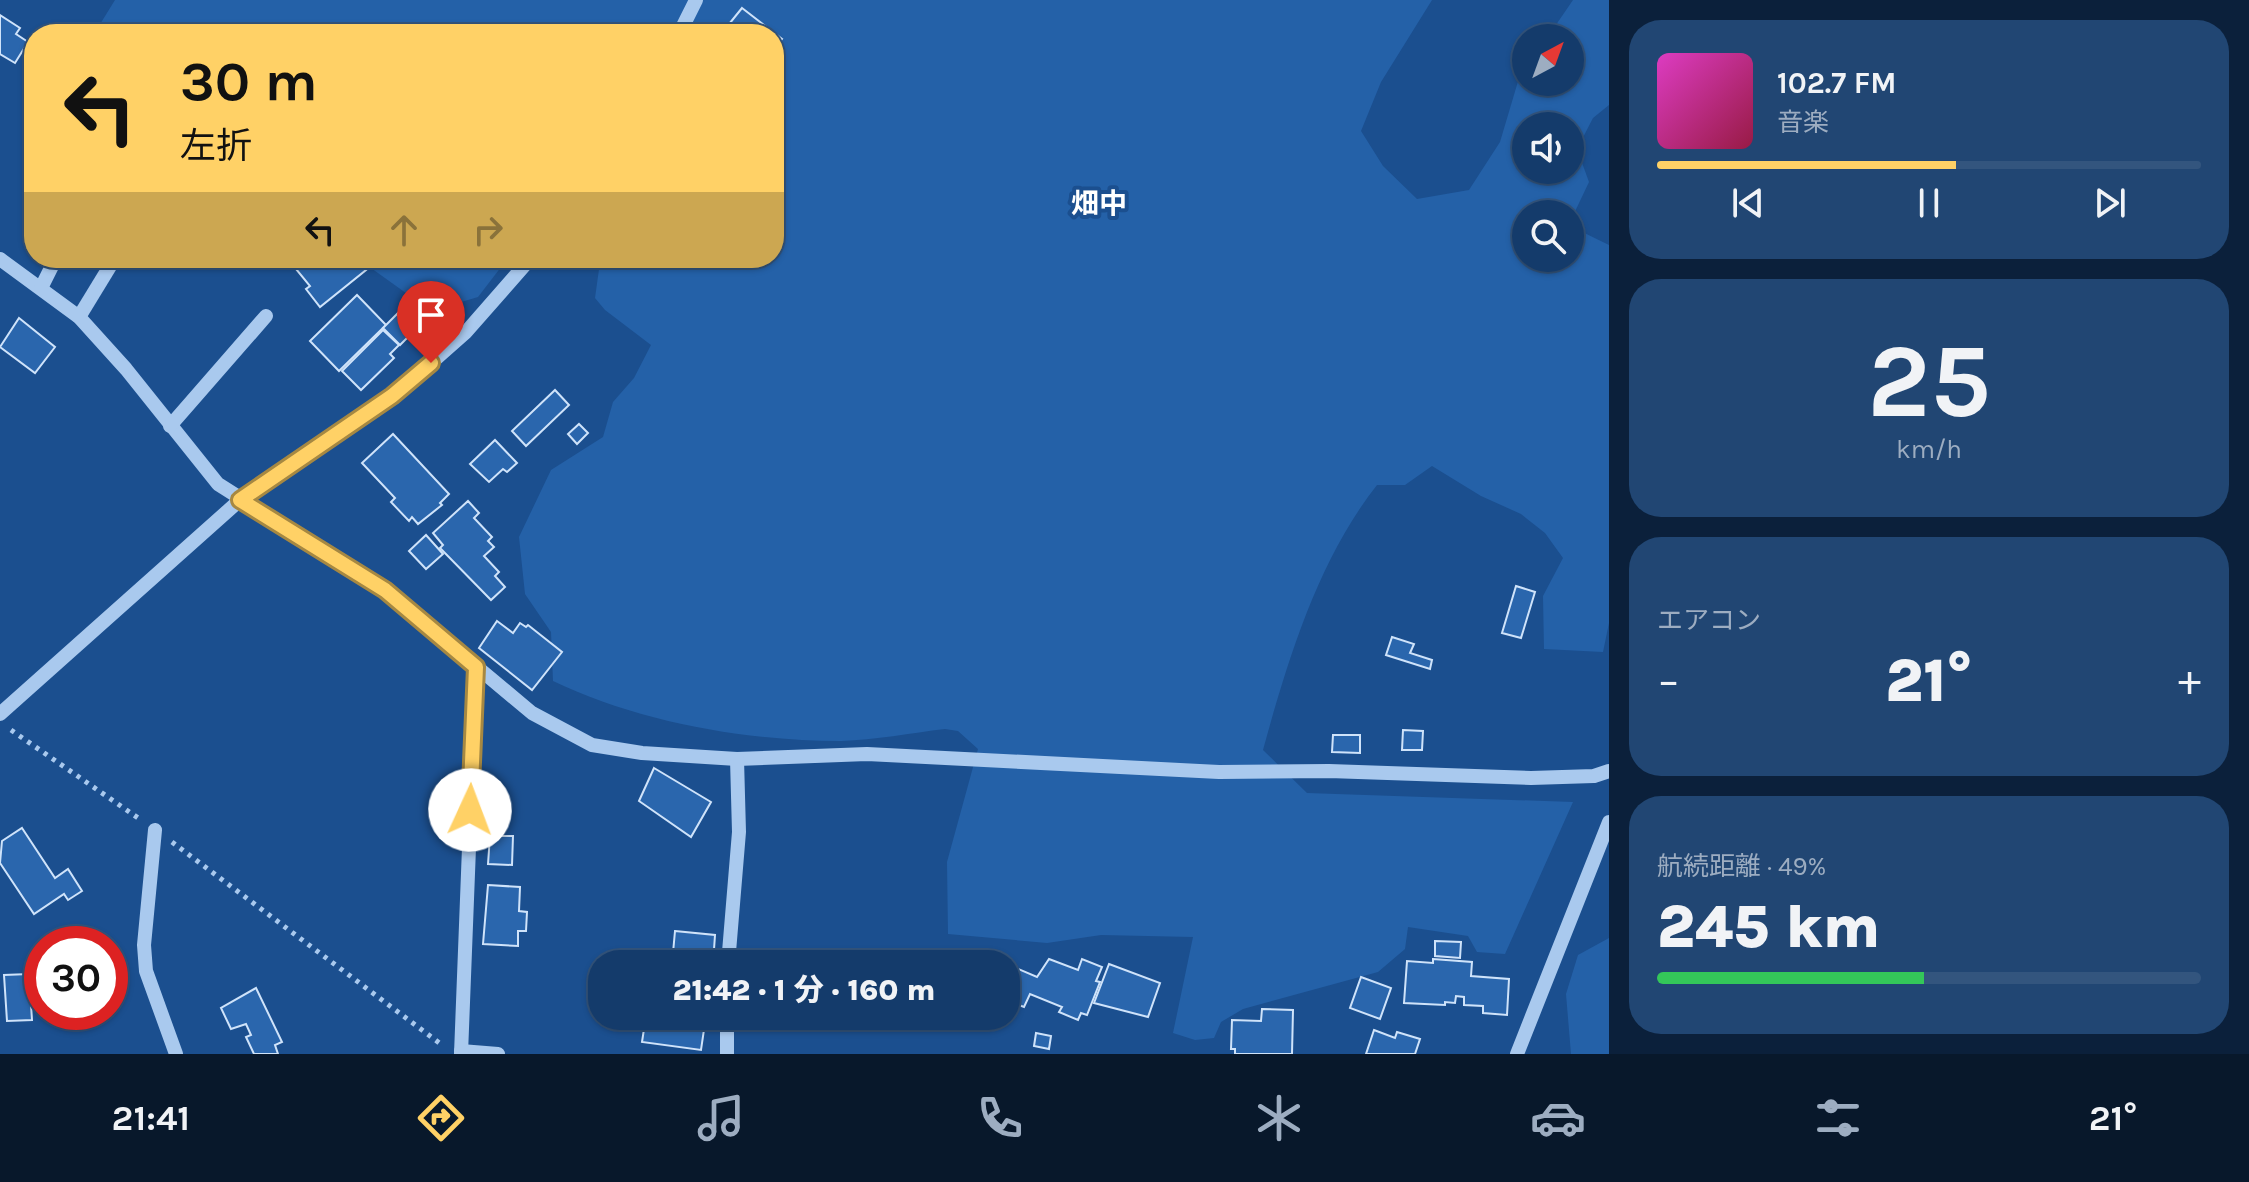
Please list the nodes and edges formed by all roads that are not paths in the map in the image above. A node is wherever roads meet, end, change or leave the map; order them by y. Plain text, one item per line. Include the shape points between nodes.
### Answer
1 (696, 0) edge
2 (684, 24) edge
3 (0, 259) edge
4 (51, 268) edge
5 (109, 268) edge
6 (522, 268) edge
7 (41, 288) junction
8 (266, 316) dead end
9 (79, 317) junction
10 (170, 426) junction
11 (240, 500) junction
12 (476, 667) junction
13 (0, 714) edge
14 (737, 759) junction
15 (1609, 771) edge
16 (1609, 822) edge
17 (155, 830) road end
18 (729, 950) edge
19 (727, 1030) edge
20 (459, 1053) edge
21 (176, 1054) edge
22 (498, 1054) edge
23 (727, 1054) edge
24 (1517, 1054) edge

1 - 2 street
3 - 7 street
4 - 7 street
5 - 9 street
6 - 11 street via 466,332 414,378
7 - 9 street
8 - 10 street
9 - 10 street
10 - 11 street via 218,484
11 - 12 street via 385,590
11 - 13 street
12 - 14 street via 552,727 592,745
12 - 20 street
14 - 15 street via 867,754 1219,772 1531,778
14 - 18 street via 739,832
16 - 24 street
17 - 21 street via 146,971
19 - 23 street
20 - 22 street

